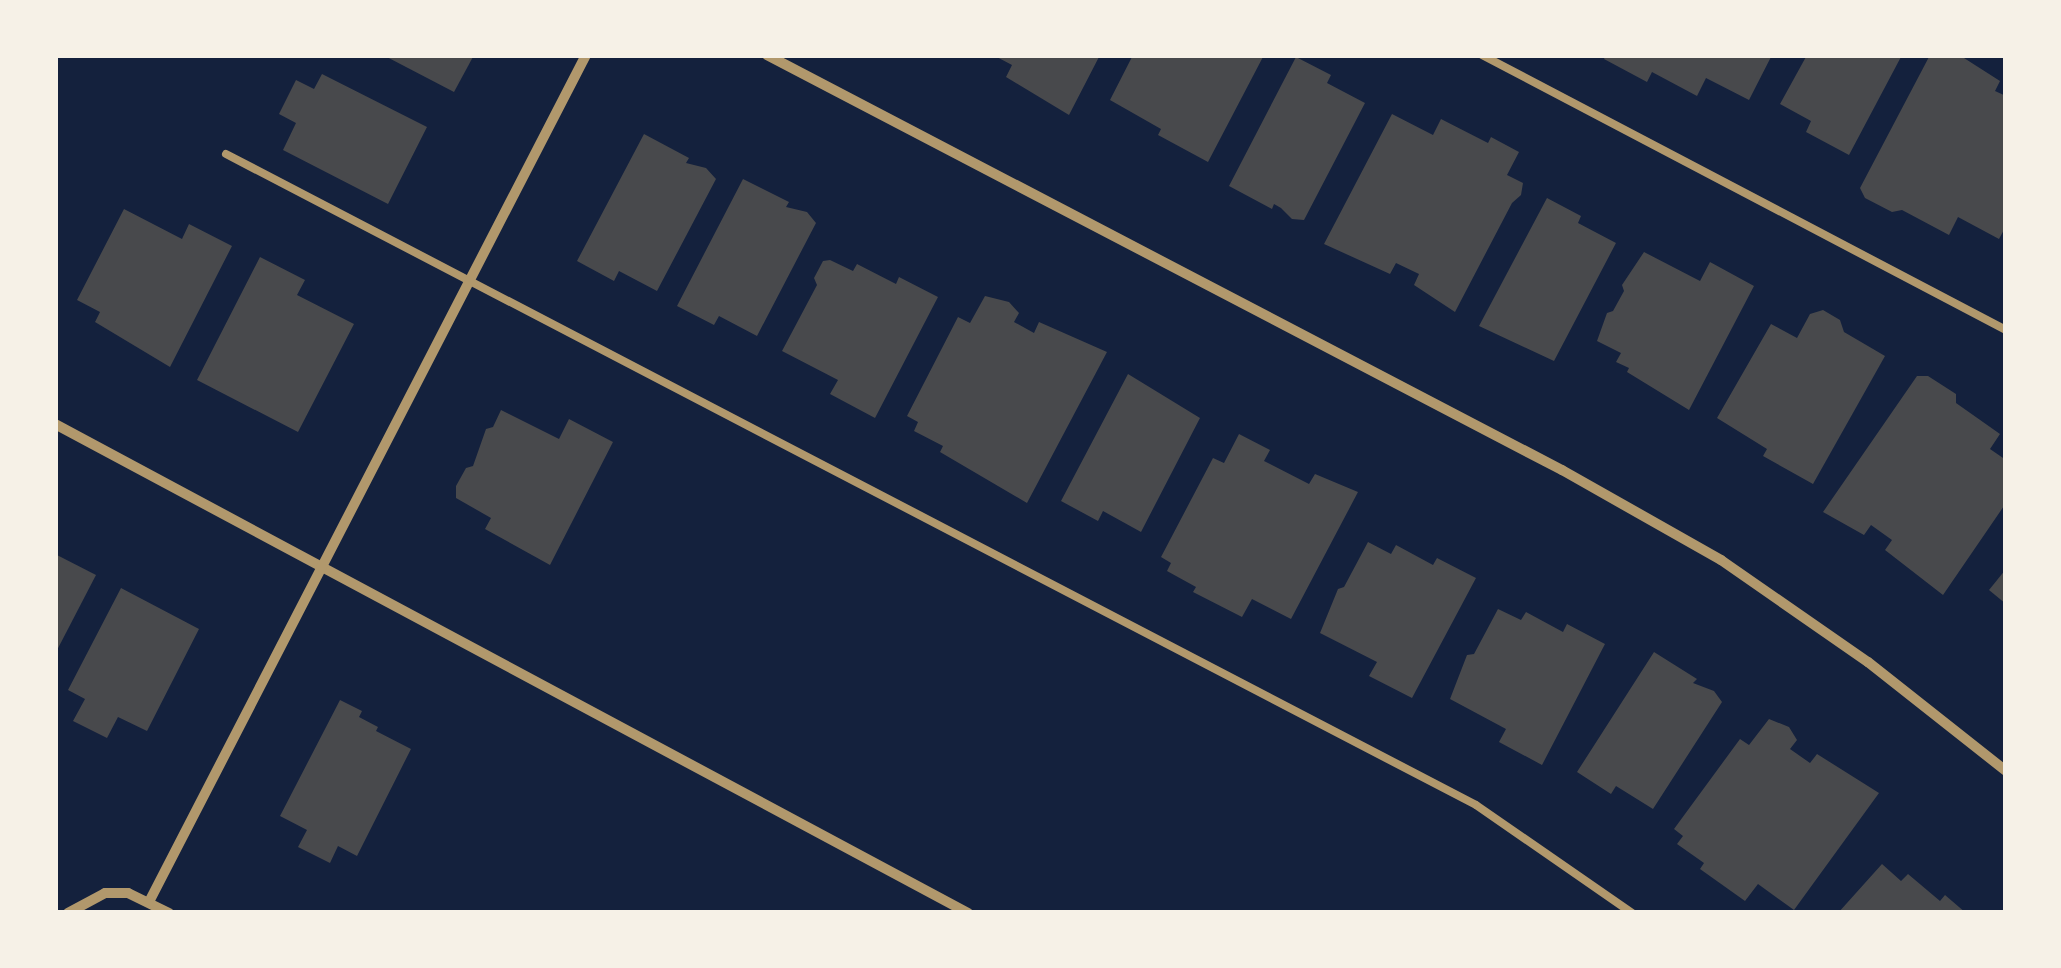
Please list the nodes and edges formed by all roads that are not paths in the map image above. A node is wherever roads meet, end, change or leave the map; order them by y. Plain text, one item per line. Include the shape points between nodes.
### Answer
1 (586, 55) edge
2 (767, 55) edge
3 (1482, 55) edge
4 (226, 154) dead end
5 (468, 282) junction
6 (2006, 330) edge
7 (55, 424) edge
8 (320, 568) junction
9 (2006, 771) edge
10 (150, 900) junction
11 (68, 913) edge
12 (168, 913) edge
13 (968, 913) edge
14 (1632, 913) edge

1 - 5 street
2 - 9 street via 1562,470 1721,560 1868,662
3 - 6 lane
4 - 5 lane
5 - 8 street
5 - 14 lane via 1476,805
7 - 8 street
8 - 10 street
8 - 13 street
10 - 11 street via 106,893
10 - 12 street

